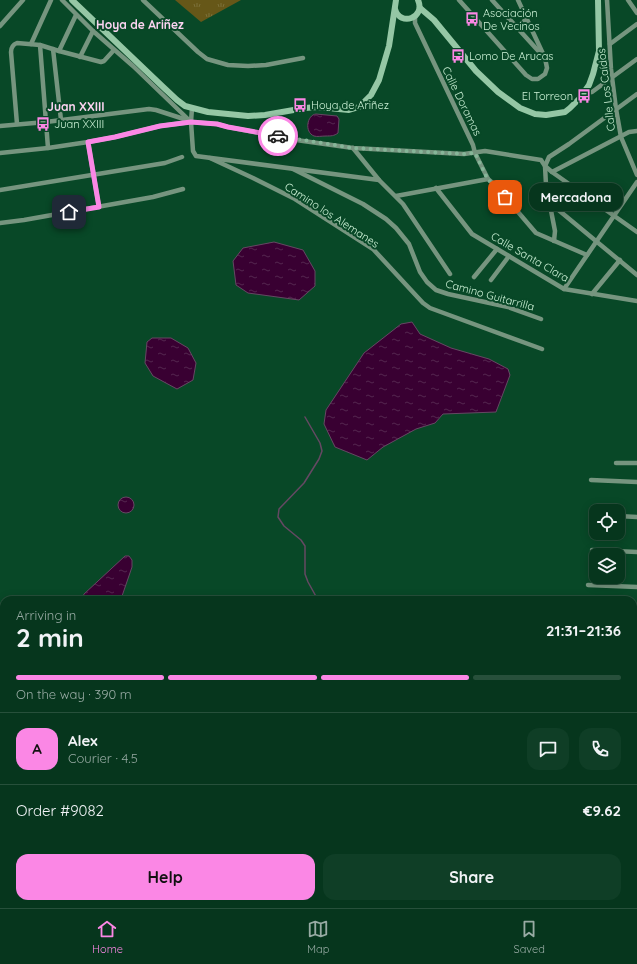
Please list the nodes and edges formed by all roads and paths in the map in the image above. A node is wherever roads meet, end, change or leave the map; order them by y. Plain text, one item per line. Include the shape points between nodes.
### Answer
1 (23, 0) edge
2 (51, 0) edge
3 (62, 0) edge
4 (72, 0) edge
5 (143, 0) edge
6 (418, 0) edge
7 (459, 0) edge
8 (492, 0) edge
9 (518, 0) edge
10 (598, 0) edge
11 (607, 0) edge
12 (628, 0) edge
13 (395, 2) edge
14 (637, 13) edge
15 (76, 15) junction
16 (417, 16) junction
17 (526, 18) junction
18 (406, 19) junction
19 (637, 24) edge
20 (514, 25) junction
21 (0, 26) edge
22 (93, 31) junction
23 (391, 31) junction
24 (31, 44) junction
25 (610, 44) junction
26 (40, 45) junction
27 (53, 49) junction
28 (114, 50) junction
29 (58, 51) junction
30 (80, 57) junction
31 (303, 58) dead end
32 (545, 58) junction
33 (637, 59) edge
34 (612, 76) junction
35 (584, 92) junction
36 (637, 94) edge
37 (192, 108) junction
38 (616, 109) junction
39 (208, 112) junction
40 (218, 114) junction
41 (61, 120) junction
42 (46, 122) junction
43 (191, 122) junction
44 (207, 122) junction
45 (17, 124) junction
46 (217, 124) junction
47 (0, 126) edge
48 (637, 131) edge
49 (621, 137) junction
50 (88, 142) junction
51 (48, 148) junction
52 (353, 148) junction
53 (0, 153) edge
54 (475, 153) junction
55 (182, 157) dead end
56 (210, 158) junction
57 (545, 166) junction
58 (293, 169) junction
59 (552, 172) junction
60 (94, 174) junction
61 (637, 174) edge
62 (379, 180) junction
63 (488, 180) junction
64 (637, 182) edge
65 (436, 188) junction
66 (183, 189) dead end
67 (0, 190) edge
68 (396, 196) junction
69 (550, 203) junction
70 (99, 207) junction
71 (614, 216) junction
72 (0, 223) edge
73 (637, 232) edge
74 (554, 241) junction
75 (596, 241) junction
76 (497, 249) junction
77 (587, 255) junction
78 (509, 256) junction
79 (620, 260) junction
80 (450, 274) dead end
81 (637, 275) edge
82 (474, 277) dead end
83 (491, 280) dead end
84 (564, 289) junction
85 (592, 294) junction
86 (637, 301) edge
87 (541, 319) dead end
88 (542, 349) dead end
89 (616, 463) dead end
90 (637, 463) edge
91 (591, 480) dead end
92 (637, 482) edge
93 (625, 516) edge
94 (637, 517) edge
95 (625, 551) edge
96 (637, 552) edge
97 (588, 584) dead end
98 (637, 587) edge

1 - 21 street
2 - 24 street
3 - 15 street
4 - 37 main road via 177,100
5 - 31 street via 207,59 228,65 248,66
6 - 16 main road via 420,5
7 - 32 street via 526,75 538,79 545,74
8 - 20 street
9 - 17 street
10 - 35 main road via 599,51 589,85
11 - 25 street, Calle Los Caídos
12 - 14 street
13 - 18 main road via 397,14
13 - 23 main road
15 - 22 street
15 - 29 street
16 - 18 main road
16 - 35 main road via 429,15 476,70 498,92 520,108 536,114 558,114 570,108
16 - 54 street, Calle Doramas
17 - 20 street via 524,23
17 - 32 street
18 - 23 main road via 397,22
19 - 25 street
20 - 32 street
22 - 28 street
22 - 30 street
23 - 40 main road via 379,80 371,95 359,107 349,110 305,108 253,116
24 - 26 street
24 - 45 street via 14,44 11,52
25 - 34 street, Calle Los Caídos
26 - 27 street
26 - 42 street
27 - 29 street
27 - 41 street
28 - 30 street via 101,62
28 - 43 street
29 - 30 street
33 - 34 street
34 - 35 street via 592,92
34 - 38 street, Calle Los Caídos
36 - 38 street
37 - 39 main road
37 - 43 street
38 - 49 street, Calle Los Caídos
38 - 57 street via 550,157
39 - 40 main road
39 - 44 street
40 - 46 street
41 - 42 street
41 - 43 street via 150,109
42 - 45 street
42 - 51 street
43 - 44 street
43 - 50 street
43 - 56 street via 193,151 196,156
44 - 46 street
45 - 47 street
46 - 52 street
48 - 49 street
49 - 59 street
49 - 61 street, Calle Los Caídos
50 - 51 street
50 - 60 street
51 - 53 street
52 - 54 street
52 - 62 street
54 - 57 street via 485,152 541,160
54 - 63 street, Calle Doramas
55 - 60 street via 165,163
56 - 58 street
56 - 88 street, Camino los Alemanes via 295,199 373,249 430,308
57 - 59 street
57 - 69 street
58 - 62 street
58 - 87 street, Camino Guitarrilla via 363,204 386,219 409,244 420,272 436,290 508,307
59 - 71 street
60 - 67 street
60 - 70 street
62 - 68 street
63 - 65 street
63 - 74 street, Calle Doramas via 536,233
64 - 71 street
65 - 68 street
65 - 76 street, Calle Santa Clara via 472,234
66 - 70 street
68 - 80 street
69 - 74 street via 555,230
69 - 75 street
70 - 72 street
71 - 73 street
71 - 75 street
74 - 77 street, Calle Doramas
75 - 77 street
75 - 79 street
76 - 78 street, Calle Santa Clara
76 - 82 street
77 - 84 street
78 - 83 street
78 - 84 street, Calle Santa Clara
79 - 81 street
79 - 85 street
84 - 85 street, Calle Santa Clara
85 - 86 street, Calle Santa Clara
89 - 90 street
91 - 92 street
93 - 94 street
95 - 96 street
97 - 98 street

